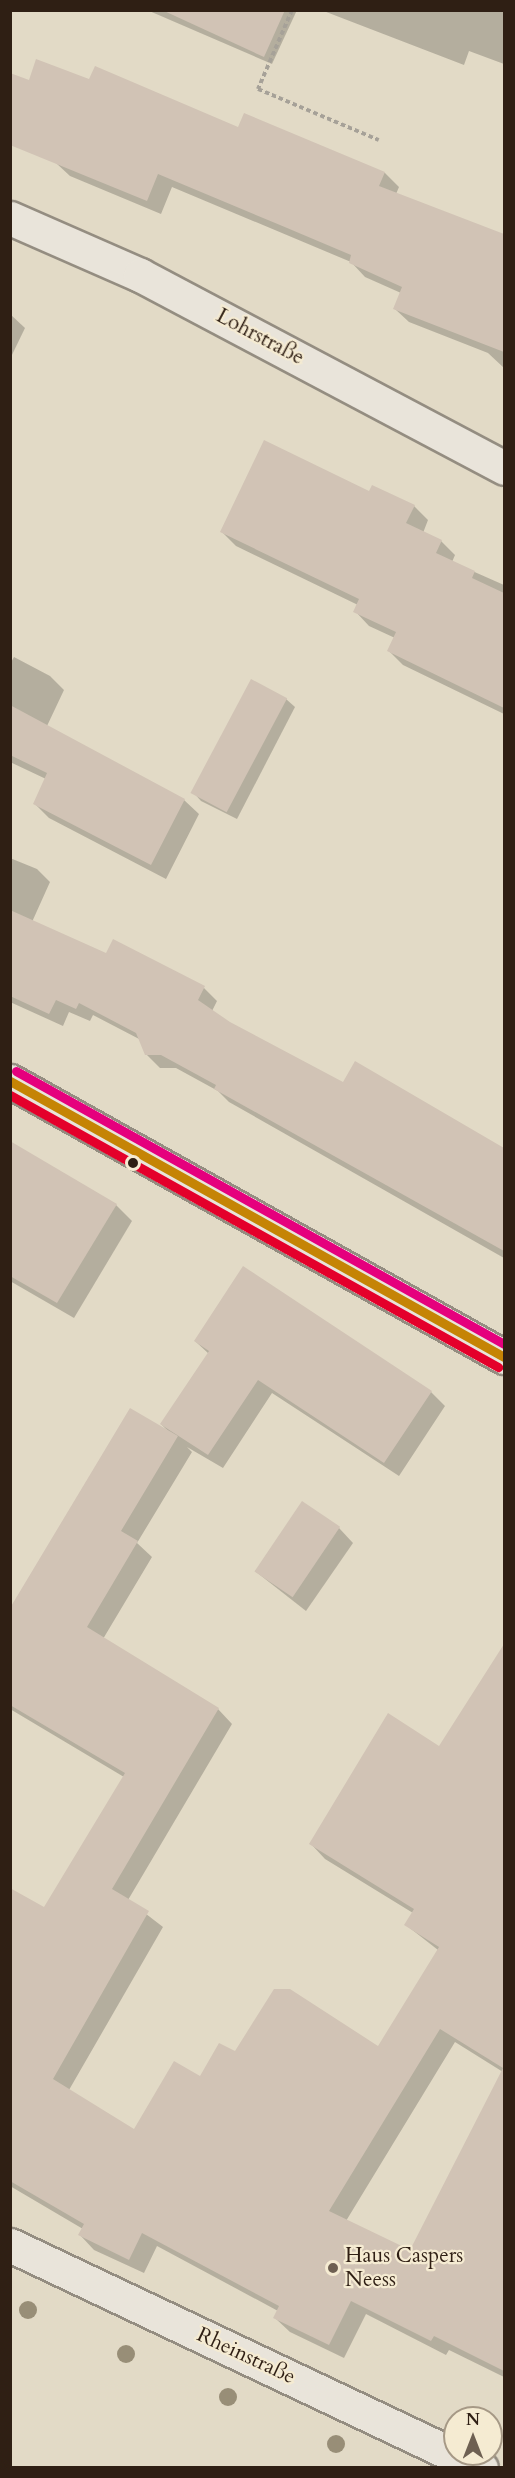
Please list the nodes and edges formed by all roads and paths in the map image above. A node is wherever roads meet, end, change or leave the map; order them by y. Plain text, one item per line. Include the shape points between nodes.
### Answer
1 (292, 10) edge
2 (379, 140) dead end
3 (10, 218) edge
4 (504, 468) edge
5 (10, 1082) edge
6 (504, 1357) edge
7 (10, 2246) edge
8 (481, 2468) edge

1 - 2 path via 258,89
3 - 4 street, Lohrstraße via 140,275
5 - 6 street
7 - 8 street, Rheinstraße

